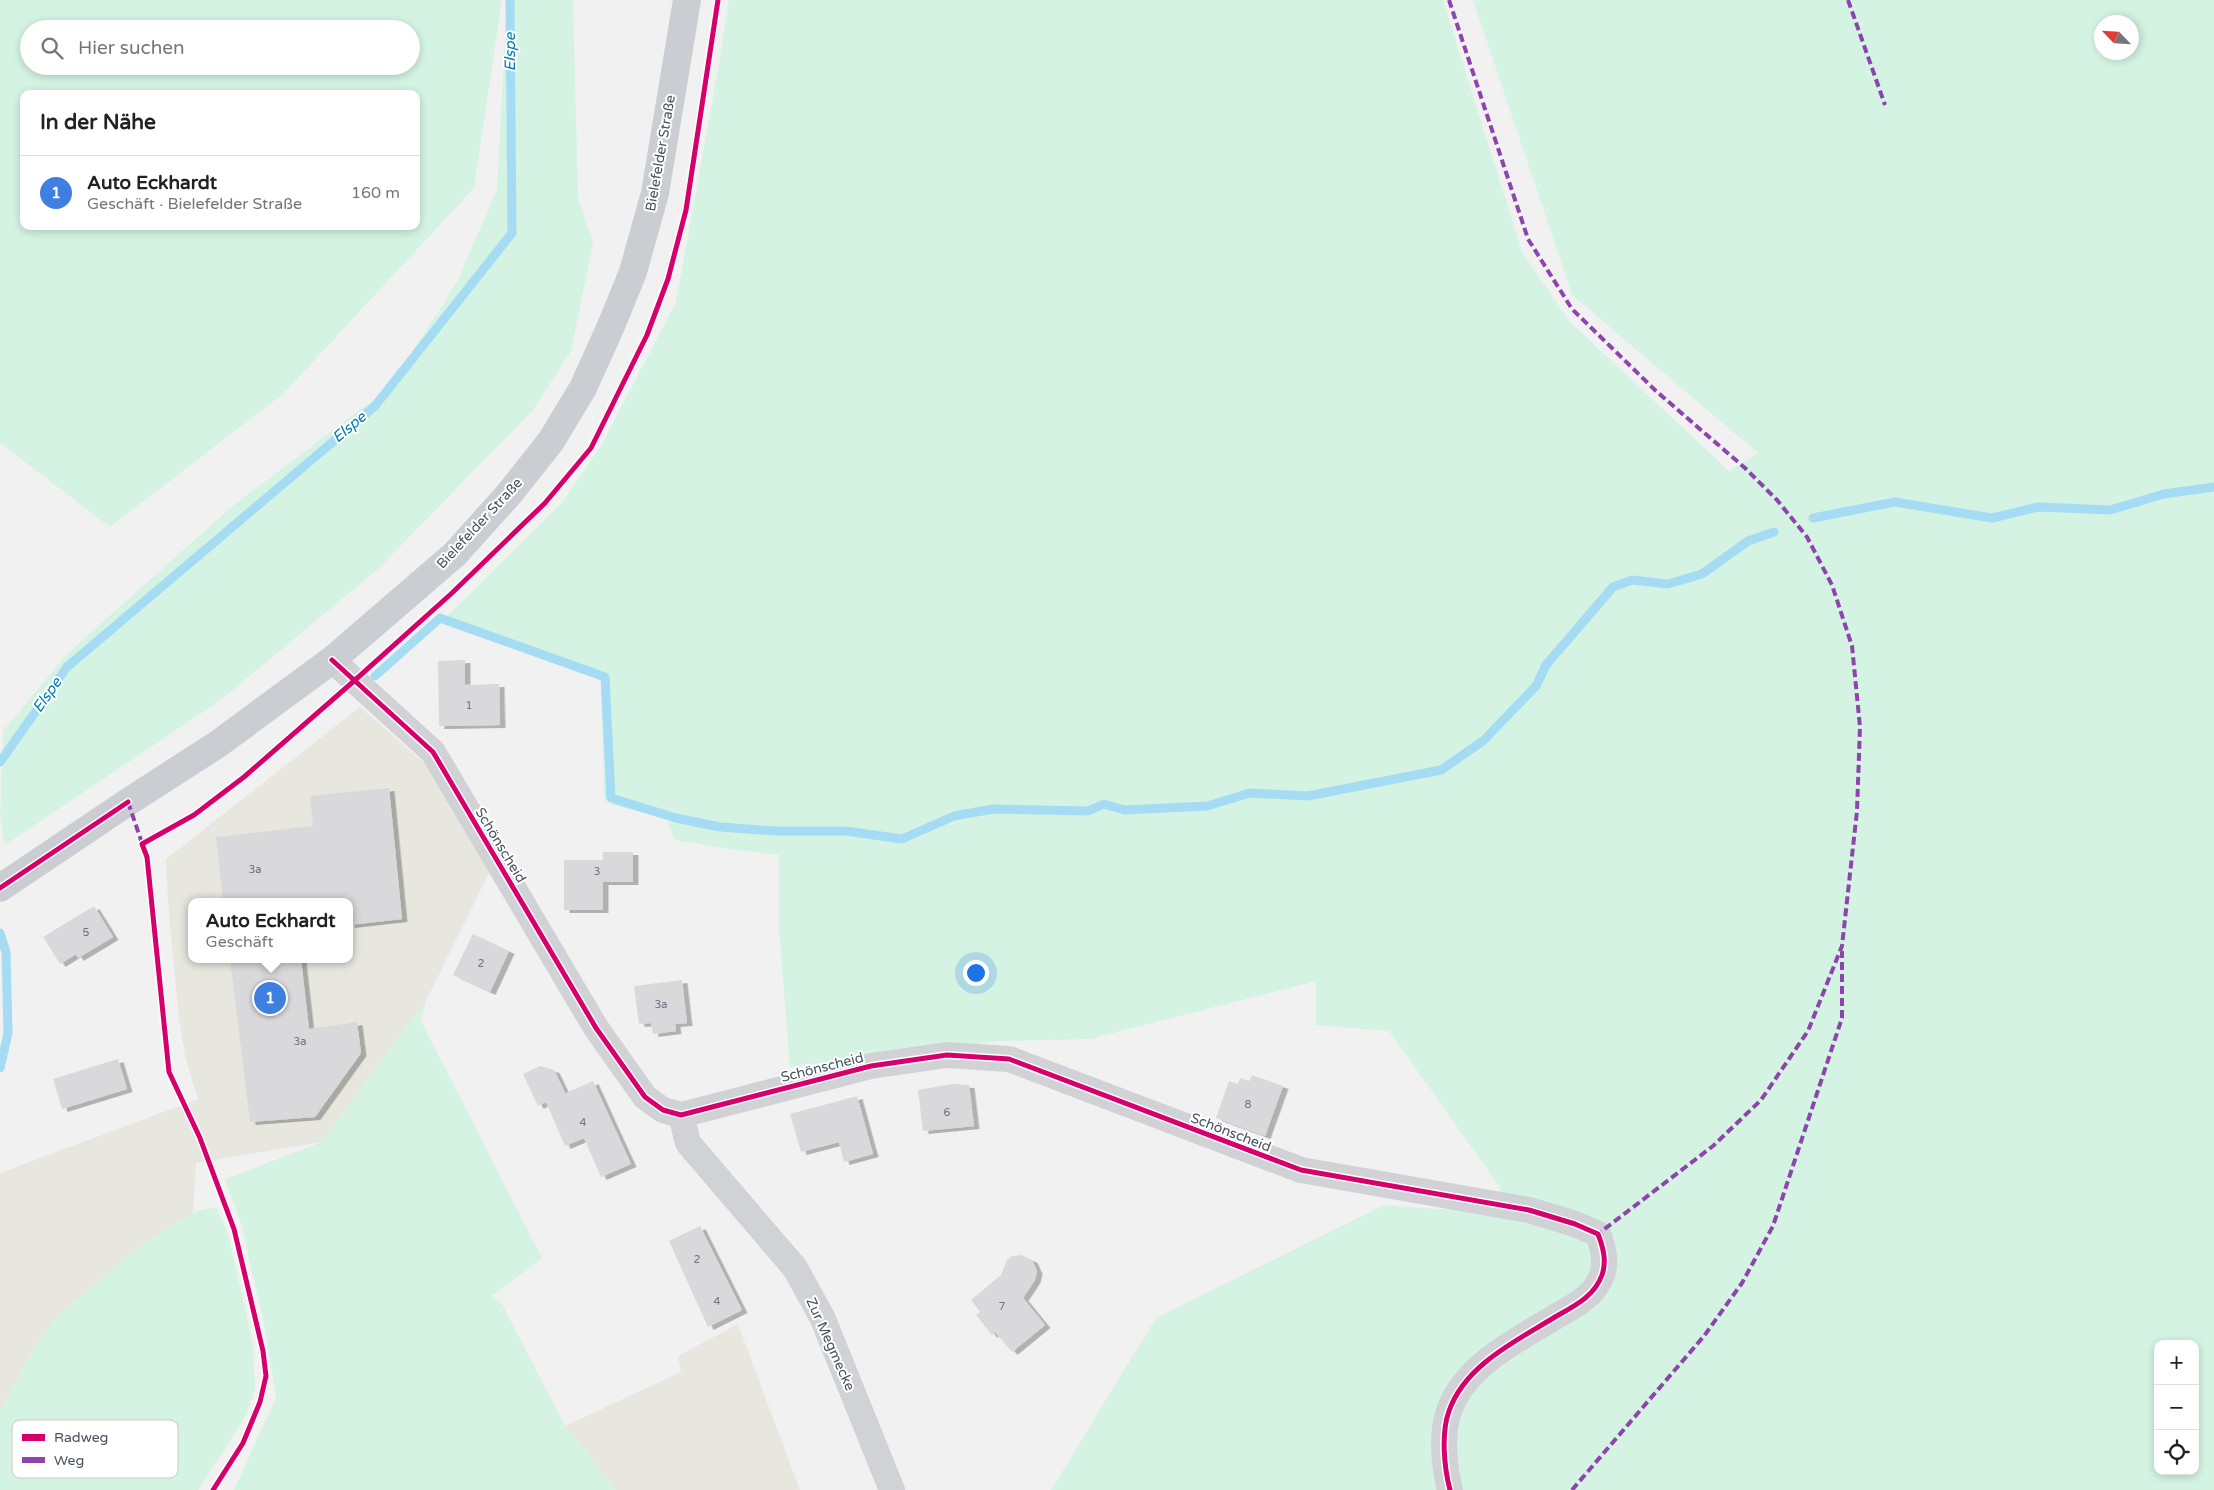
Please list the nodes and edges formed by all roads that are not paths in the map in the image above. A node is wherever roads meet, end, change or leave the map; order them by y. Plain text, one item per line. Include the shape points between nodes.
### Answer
1 (687, 0) edge
2 (332, 660) junction
3 (0, 888) edge
4 (681, 1115) junction
5 (892, 1490) edge
6 (1450, 1490) edge

1 - 2 main road, Bielefelder Straße via 655,193 633,272 583,388 551,441 461,547
2 - 3 main road, Bielefelder Straße via 218,744
2 - 4 street, Schönscheid via 433,752 596,1028 645,1097 663,1110
4 - 5 street, Zur Megmecke via 688,1143 795,1268 823,1319
4 - 6 street, Schönscheid via 871,1066 947,1055 1009,1060 1301,1170 1529,1210 1598,1234 1605,1253 1603,1274 1594,1290 1583,1301 1478,1367 1462,1387 1449,1411 1444,1454

